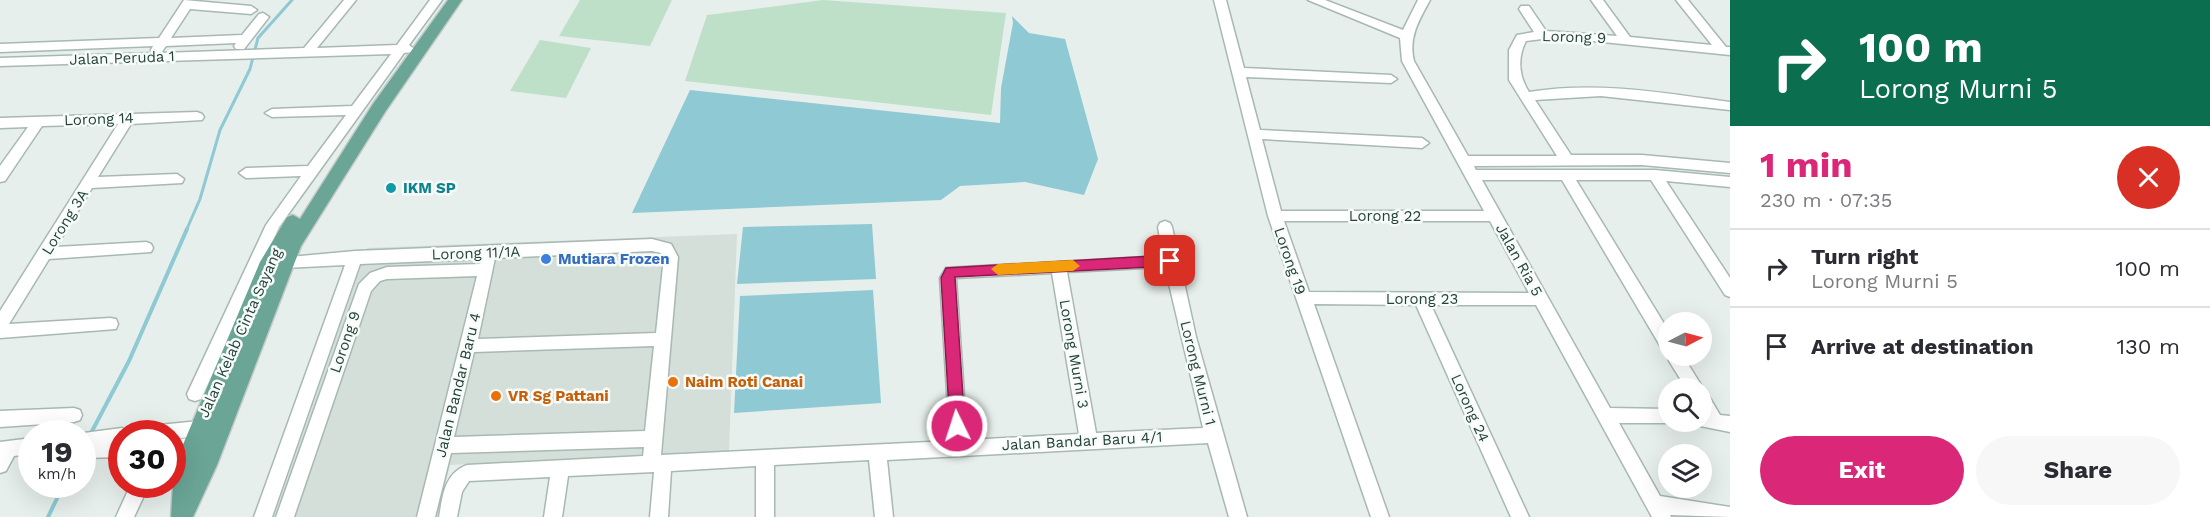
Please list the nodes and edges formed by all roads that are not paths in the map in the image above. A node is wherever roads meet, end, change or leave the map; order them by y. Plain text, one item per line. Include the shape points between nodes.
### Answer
1 (350, 0) edge
2 (436, 0) edge
3 (455, 0) edge
4 (1220, 0) edge
5 (1316, 0) edge
6 (1424, 0) edge
7 (1597, 0) edge
8 (1682, 0) edge
9 (188, 2) edge
10 (1525, 9) dead end
11 (251, 10) dead end
12 (263, 17) dead end
13 (1542, 35) junction
14 (1406, 36) junction
15 (244, 39) junction
16 (1626, 40) junction
17 (161, 43) junction
18 (0, 48) edge
19 (400, 48) junction
20 (420, 49) junction
21 (308, 51) junction
22 (1726, 51) edge
23 (240, 54) junction
24 (153, 57) junction
25 (1, 63) edge
26 (1238, 72) junction
27 (1391, 79) dead end
28 (1525, 97) junction
29 (1730, 106) edge
30 (379, 108) junction
31 (357, 110) junction
32 (272, 112) dead end
33 (197, 117) dead end
34 (128, 118) junction
35 (39, 121) junction
36 (0, 123) edge
37 (1254, 134) junction
38 (1422, 143) dead end
39 (1464, 161) junction
40 (1566, 168) junction
41 (1730, 168) edge
42 (313, 171) junction
43 (246, 173) dead end
44 (1472, 175) junction
45 (1655, 175) junction
46 (0, 177) edge
47 (177, 179) dead end
48 (1730, 182) edge
49 (89, 183) junction
50 (1275, 216) junction
51 (1495, 216) junction
52 (1165, 227) dead end
53 (146, 248) dead end
54 (491, 252) junction
55 (45, 253) junction
56 (355, 257) junction
57 (1170, 261) junction
58 (285, 262) junction
59 (1058, 266) junction
60 (486, 270) junction
61 (1730, 291) edge
62 (1303, 298) junction
63 (1541, 298) junction
64 (1420, 299) junction
65 (110, 324) dead end
66 (0, 325) edge
67 (1658, 327) edge
68 (0, 331) edge
69 (346, 338) junction
70 (326, 339) junction
71 (664, 339) junction
72 (468, 346) junction
73 (195, 394) dead end
74 (74, 415) dead end
75 (1605, 415) junction
76 (1658, 416) edge
77 (0, 419) edge
78 (1214, 435) junction
79 (217, 436) junction
80 (653, 439) junction
81 (188, 441) edge
82 (1089, 441) junction
83 (444, 445) junction
84 (959, 447) junction
85 (18, 449) edge
86 (877, 451) junction
87 (765, 457) junction
88 (657, 463) junction
89 (0, 465) edge
90 (561, 468) junction
91 (456, 480) joint
92 (134, 498) edge
93 (1659, 511) edge
94 (1730, 516) edge
95 (125, 517) edge
96 (182, 517) edge
97 (263, 517) edge
98 (285, 517) edge
99 (426, 517) edge
100 (448, 517) edge
101 (553, 517) edge
102 (659, 517) edge
103 (765, 517) edge
104 (884, 517) edge
105 (1238, 517) edge
106 (1380, 517) edge
107 (1520, 517) edge

1 - 21 street
2 - 19 street
3 - 20 main road, Jalan Kelab Cinta Sayang
4 - 26 street, Lorong 19
5 - 14 street
6 - 14 street
7 - 16 street
8 - 22 street
9 - 11 street
9 - 17 street
10 - 13 street
12 - 15 street
13 - 16 street, Lorong 9
13 - 28 street, Lorong 9 via 1521,38 1516,44 1515,80
14 - 39 street, Jalan Ria 5 via 1404,49 1408,61
15 - 17 street
15 - 23 street
16 - 22 street, Lorong 9
17 - 18 street
17 - 24 street
19 - 20 street, Jalan Peruda 1
19 - 21 street, Jalan Peruda 1
19 - 31 street
20 - 30 main road, Jalan Kelab Cinta Sayang
21 - 23 street, Jalan Peruda 1
23 - 24 street, Jalan Peruda 1
24 - 25 street, Jalan Peruda 1
26 - 27 street
26 - 37 street, Lorong 19
28 - 29 street via 1613,93
28 - 40 street, Lorong 9
30 - 58 main road, Jalan Kelab Cinta Sayang
30 - 81 main road, Jalan Kelab Cinta Sayang via 277,247
31 - 32 street
31 - 42 street
33 - 34 street, Lorong 14
34 - 35 street, Lorong 14
34 - 49 street, Lorong 3A
35 - 36 street, Lorong 14
35 - 46 street
37 - 38 street
37 - 50 street, Lorong 19
39 - 40 street
39 - 44 street, Jalan Ria 5
40 - 41 street via 1657,160
40 - 44 street
40 - 45 street
40 - 67 street, Lorong 9
42 - 43 street
42 - 73 street via 268,232
44 - 51 street, Jalan Ria 5
45 - 48 street
45 - 61 street
47 - 49 street
49 - 55 street, Lorong 3A
50 - 51 street, Lorong 22
50 - 62 street, Lorong 19
51 - 63 street, Jalan Ria 5
52 - 57 street, Lorong Murni 1
53 - 55 street
54 - 56 street, Lorong 11/1A
54 - 60 street, Jalan Bandar Baru 4
54 - 71 street, Lorong 11/1A via 652,245 666,248 671,257
55 - 66 street, Lorong 3A
56 - 58 street, Lorong 11/1A
56 - 70 street
57 - 59 street
57 - 78 street, Lorong Murni 1
58 - 79 main road, Jalan Kelab Cinta Sayang
59 - 82 street, Lorong Murni 3
59 - 84 street via 951,272 948,278
60 - 69 street, Lorong 9 via 387,273 375,278 364,288
60 - 72 street, Jalan Bandar Baru 4
62 - 64 street, Lorong 23
62 - 106 street, Lorong 19
63 - 64 street, Lorong 23
63 - 75 street, Jalan Ria 5
64 - 107 street, Lorong 24
65 - 68 street
69 - 70 street
69 - 98 street, Lorong 9
70 - 97 street
71 - 72 street
71 - 80 street, Lorong 11/1A
72 - 83 street, Jalan Bandar Baru 4
74 - 77 street
75 - 76 street
75 - 93 street, Jalan Ria 5
78 - 82 street, Jalan Bandar Baru 4/1
78 - 105 street, Lorong Murni 1
79 - 81 street
79 - 96 main road, Jalan Kelab Cinta Sayang
80 - 83 street
80 - 88 street, Lorong 11/1A
81 - 96 main road, Jalan Kelab Cinta Sayang
82 - 84 street, Jalan Bandar Baru 4/1
83 - 99 street, Jalan Bandar Baru 4
84 - 86 street, Jalan Bandar Baru 4/1
85 - 89 street
86 - 87 street, Jalan Bandar Baru 4/1
86 - 104 street
87 - 88 street, Jalan Bandar Baru 4/1
87 - 103 street
88 - 90 street, Jalan Bandar Baru 4/1
88 - 102 street, Lorong 11/1A
90 - 91 street, Jalan Bandar Baru 4/1 via 467,473
90 - 101 street
91 - 100 street, Jalan Bandar Baru 4
92 - 95 street
93 - 94 street

